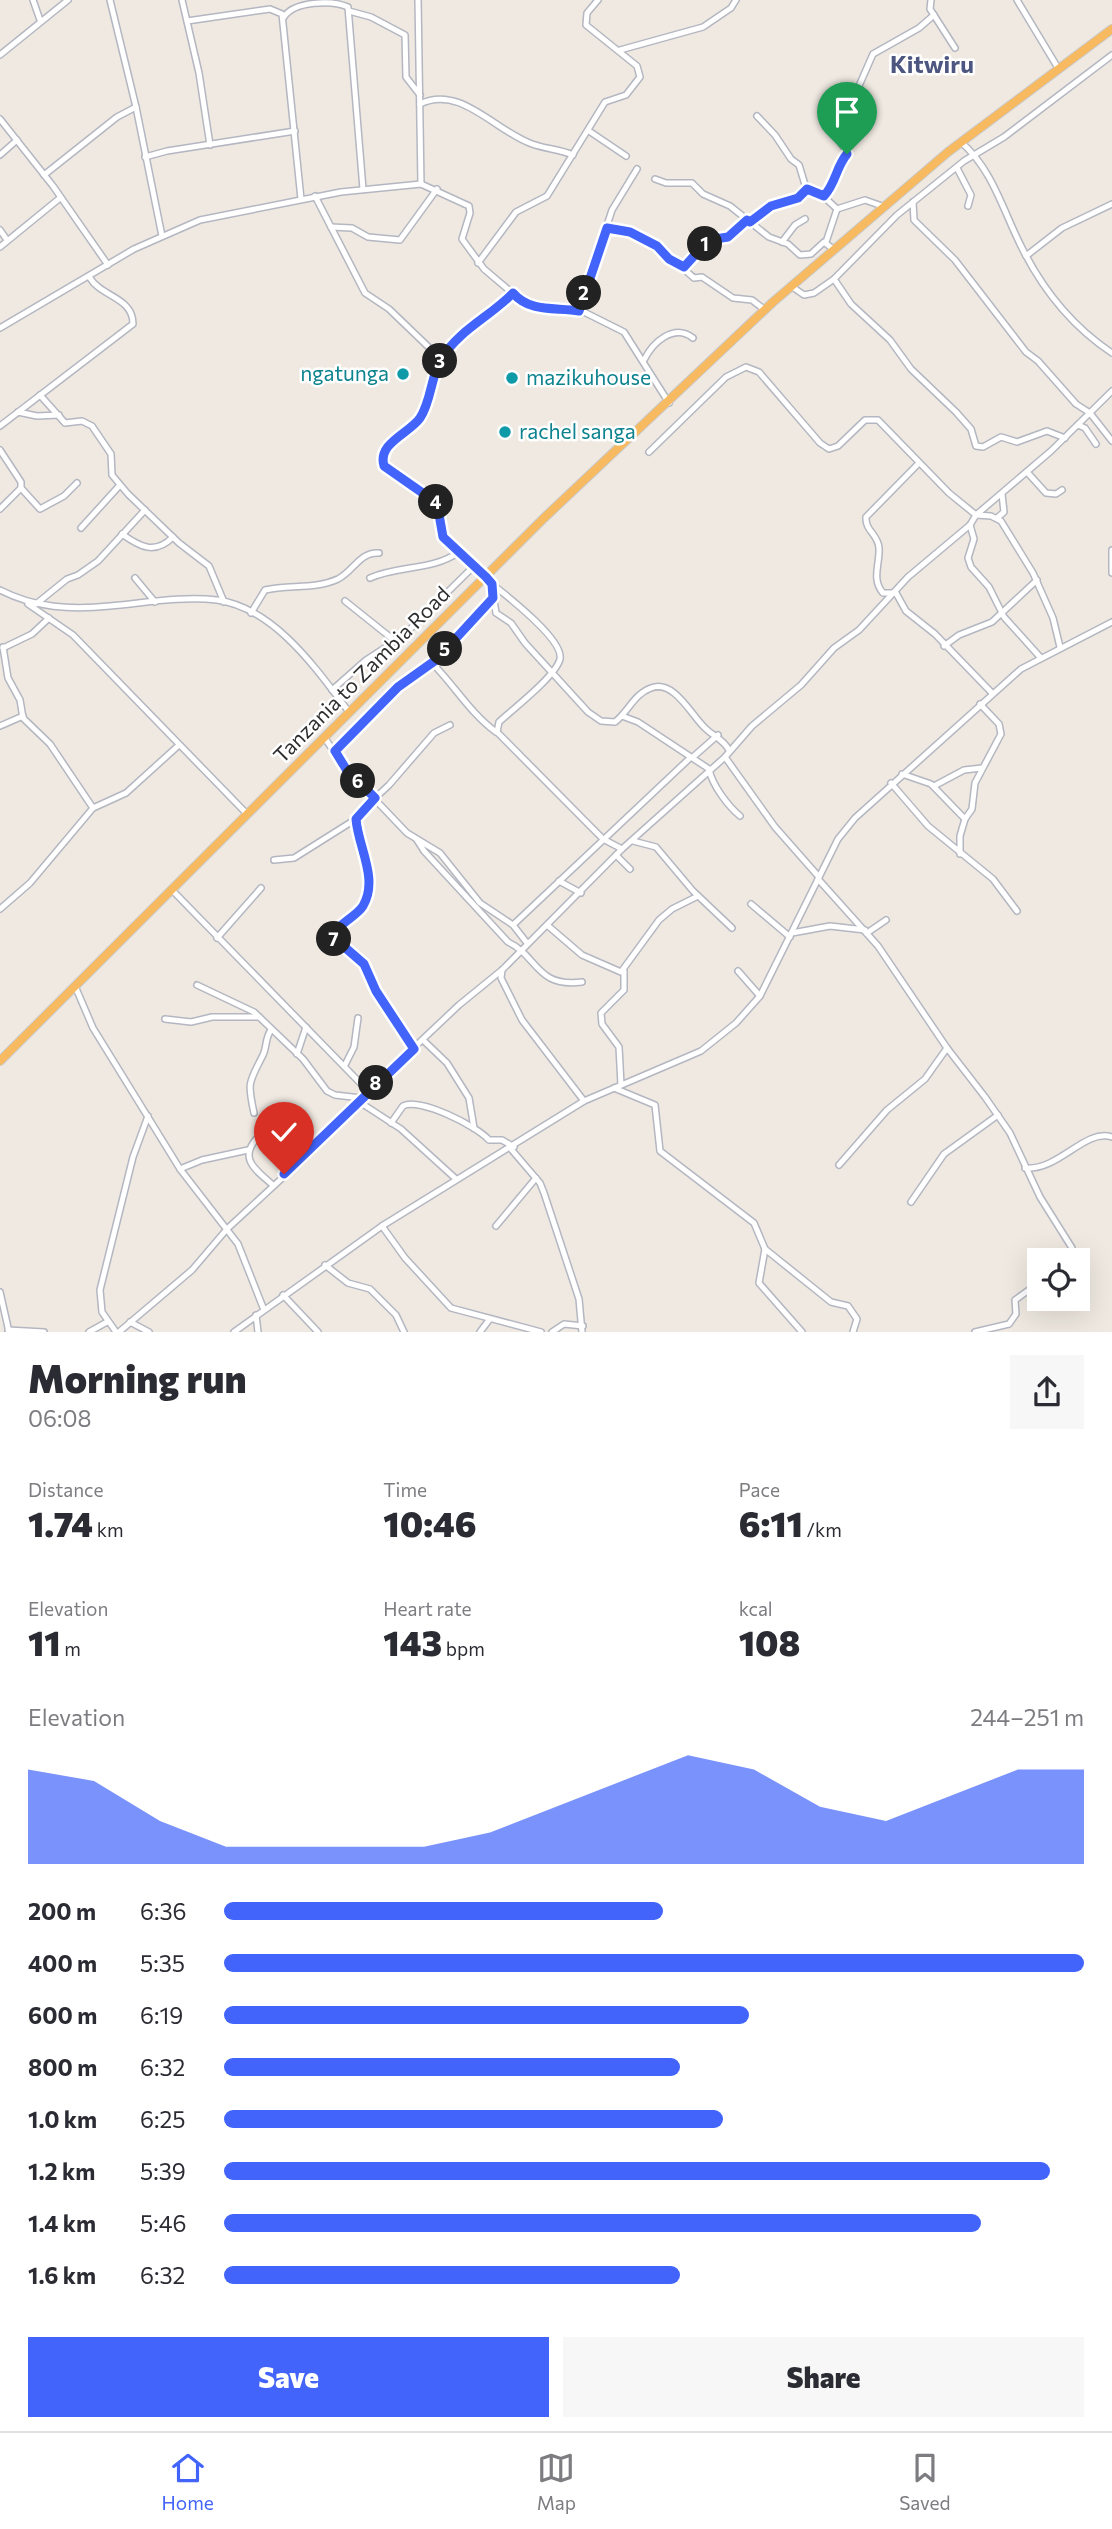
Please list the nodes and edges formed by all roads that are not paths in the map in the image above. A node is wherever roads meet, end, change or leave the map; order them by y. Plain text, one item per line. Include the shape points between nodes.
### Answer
1 (33, 0) edge
2 (68, 0) edge
3 (110, 0) edge
4 (182, 0) edge
5 (418, 0) edge
6 (598, 0) edge
7 (736, 0) edge
8 (931, 0) edge
9 (1017, 0) edge
10 (296, 2) edge
11 (348, 2) edge
12 (349, 11) junction
13 (934, 15) junction
14 (284, 17) junction
15 (40, 20) junction
16 (187, 21) junction
17 (1112, 29) edge
18 (955, 48) dead end
19 (620, 50) junction
20 (0, 55) edge
21 (1112, 55) edge
22 (1058, 68) junction
23 (420, 95) junction
24 (420, 104) junction
25 (136, 107) junction
26 (757, 116) dead end
27 (0, 119) edge
28 (295, 131) junction
29 (589, 131) junction
30 (17, 140) junction
31 (961, 142) junction
32 (210, 145) junction
33 (0, 155) edge
34 (573, 155) junction
35 (975, 155) junction
36 (626, 156) dead end
37 (145, 157) junction
38 (957, 168) junction
39 (637, 169) dead end
40 (44, 175) junction
41 (655, 178) dead end
42 (421, 184) junction
43 (363, 189) junction
44 (437, 189) junction
45 (807, 189) junction
46 (315, 196) junction
47 (824, 196) junction
48 (60, 198) junction
49 (301, 199) junction
50 (913, 202) junction
51 (1112, 204) edge
52 (882, 206) junction
53 (968, 206) dead end
54 (837, 209) junction
55 (805, 219) dead end
56 (749, 221) junction
57 (331, 227) junction
58 (607, 228) junction
59 (0, 230) edge
60 (162, 236) junction
61 (7, 240) junction
62 (782, 242) junction
63 (826, 242) junction
64 (0, 247) edge
65 (833, 249) junction
66 (1026, 256) junction
67 (478, 263) junction
68 (108, 265) junction
69 (684, 267) junction
70 (90, 278) junction
71 (834, 279) junction
72 (792, 286) junction
73 (513, 293) junction
74 (765, 310) junction
75 (579, 311) junction
76 (0, 328) edge
77 (694, 338) dead end
78 (1112, 353) edge
79 (441, 359) junction
80 (644, 360) junction
81 (1112, 391) edge
82 (40, 395) junction
83 (669, 403) junction
84 (18, 412) junction
85 (1090, 413) junction
86 (59, 415) junction
87 (1078, 425) junction
88 (0, 426) edge
89 (1065, 438) junction
90 (1112, 441) edge
91 (1096, 444) dead end
92 (0, 450) edge
93 (649, 452) dead end
94 (919, 463) junction
95 (1027, 472) junction
96 (77, 483) dead end
97 (120, 485) junction
98 (21, 488) junction
99 (1062, 490) dead end
100 (1002, 494) junction
101 (0, 509) edge
102 (145, 510) junction
103 (976, 515) junction
104 (997, 518) junction
105 (970, 525) junction
106 (81, 528) dead end
107 (122, 534) junction
108 (173, 537) junction
109 (1112, 551) edge
110 (459, 552) junction
111 (379, 553) dead end
112 (474, 566) junction
113 (1112, 573) edge
114 (135, 578) dead end
115 (370, 578) dead end
116 (489, 580) junction
117 (1037, 580) junction
118 (0, 590) edge
119 (894, 592) junction
120 (493, 598) junction
121 (345, 601) dead end
122 (26, 602) junction
123 (155, 602) junction
124 (224, 602) junction
125 (36, 604) junction
126 (251, 613) junction
127 (1002, 614) junction
128 (50, 618) junction
129 (1112, 622) edge
130 (396, 641) junction
131 (944, 646) junction
132 (1060, 647) junction
133 (2, 648) edge
134 (1040, 657) junction
135 (432, 663) junction
136 (552, 673) junction
137 (332, 690) junction
138 (992, 694) junction
139 (980, 704) junction
140 (349, 712) junction
141 (23, 716) junction
142 (622, 716) junction
143 (0, 726) edge
144 (450, 726) dead end
145 (497, 732) junction
146 (718, 735) junction
147 (324, 737) junction
148 (179, 746) junction
149 (729, 750) junction
150 (335, 751) junction
151 (725, 757) junction
152 (691, 758) junction
153 (982, 768) junction
154 (709, 769) junction
155 (902, 774) junction
156 (891, 783) junction
157 (934, 786) junction
158 (375, 798) junction
159 (93, 808) junction
160 (248, 815) junction
161 (740, 816) dead end
162 (356, 819) junction
163 (965, 819) junction
164 (603, 839) junction
165 (417, 840) junction
166 (633, 841) junction
167 (622, 849) junction
168 (960, 853) junction
169 (616, 855) junction
170 (274, 860) dead end
171 (630, 869) dead end
172 (819, 878) junction
173 (559, 881) junction
174 (261, 888) dead end
175 (172, 890) junction
176 (581, 893) junction
177 (698, 896) junction
178 (751, 904) dead end
179 (0, 909) edge
180 (1017, 911) dead end
181 (886, 920) dead end
182 (513, 925) junction
183 (547, 925) junction
184 (732, 928) dead end
185 (866, 931) junction
186 (791, 935) junction
187 (217, 938) junction
188 (527, 943) junction
189 (522, 949) junction
190 (502, 970) junction
191 (624, 971) junction
192 (738, 971) dead end
193 (582, 982) dead end
194 (197, 985) dead end
195 (75, 986) junction
196 (760, 996) junction
197 (260, 1017) junction
198 (358, 1018) dead end
199 (165, 1019) dead end
200 (306, 1027) junction
201 (271, 1030) junction
202 (423, 1040) junction
203 (947, 1048) junction
204 (414, 1049) junction
205 (297, 1054) junction
206 (0, 1061) edge
207 (345, 1065) junction
208 (621, 1085) junction
209 (614, 1088) junction
210 (368, 1091) junction
211 (359, 1100) junction
212 (584, 1101) junction
213 (254, 1113) dead end
214 (148, 1115) junction
215 (998, 1115) junction
216 (391, 1123) junction
217 (474, 1128) junction
218 (260, 1135) dead end
219 (1112, 1137) edge
220 (512, 1148) junction
221 (248, 1150) junction
222 (839, 1165) dead end
223 (1025, 1168) junction
224 (180, 1169) junction
225 (536, 1178) junction
226 (456, 1180) junction
227 (273, 1185) junction
228 (911, 1202) dead end
229 (382, 1226) junction
230 (496, 1226) dead end
231 (227, 1229) junction
232 (1072, 1248) edge
233 (765, 1249) junction
234 (325, 1265) junction
235 (1027, 1291) edge
236 (0, 1293) edge
237 (283, 1296) junction
238 (264, 1310) junction
239 (256, 1315) junction
240 (489, 1321) junction
241 (107, 1322) junction
242 (130, 1322) junction
243 (582, 1329) edge
244 (8, 1331) edge
245 (44, 1332) edge
246 (89, 1332) edge
247 (117, 1332) edge
248 (149, 1332) edge
249 (234, 1332) edge
250 (258, 1332) edge
251 (318, 1332) edge
252 (404, 1332) edge
253 (480, 1332) edge
254 (541, 1332) edge
255 (552, 1332) edge
256 (802, 1332) edge
257 (853, 1332) edge
258 (975, 1332) edge

1 - 15 street
2 - 15 street
3 - 25 street
4 - 16 street
5 - 23 street
6 - 19 street via 587,13 586,25
7 - 19 street via 703,27
8 - 13 street
9 - 22 street
10 - 11 street
10 - 14 street
11 - 12 street
12 - 23 street via 405,35 406,76
12 - 43 street
13 - 18 street
13 - 47 street via 873,54 855,95 829,116 830,128 847,152
14 - 16 street via 274,9
14 - 28 street
15 - 20 street
16 - 32 street
17 - 22 highway, Tanzania to Zambia Road
19 - 29 street via 637,66 640,76 626,95 605,102
21 - 35 street
22 - 31 highway, Tanzania to Zambia Road
23 - 24 street
24 - 34 street via 437,97 453,100 529,144
24 - 42 street
25 - 37 street
25 - 40 street
26 - 45 street via 799,165
27 - 30 street
28 - 32 street
28 - 49 street
29 - 34 street
29 - 36 street
30 - 33 street
30 - 40 street
31 - 35 street
31 - 52 highway, Tanzania to Zambia Road
32 - 37 street
34 - 67 street via 547,196 516,212
35 - 38 street
35 - 66 street
37 - 60 street
38 - 50 street
38 - 53 street via 971,195
39 - 58 street via 612,210
40 - 48 street
41 - 56 street via 666,183 690,182
42 - 43 street
42 - 44 street
43 - 46 street
44 - 57 street via 400,240
44 - 67 street via 469,206 462,240
45 - 47 street
45 - 56 street via 798,198 771,206
46 - 49 street
46 - 57 street
47 - 54 street
48 - 61 street
48 - 68 street
49 - 60 street via 200,220
50 - 71 street
50 - 85 street via 914,220 956,260 1024,350
51 - 66 street via 1062,228
52 - 54 street via 867,200
52 - 65 highway, Tanzania to Zambia Road
54 - 63 street
55 - 62 street
56 - 62 street
56 - 69 street via 728,237 704,245
57 - 79 street via 365,293 390,309
58 - 69 street via 630,232
58 - 75 street
59 - 61 street
60 - 68 street
61 - 64 street
62 - 63 street via 803,255
63 - 65 street
65 - 72 highway, Tanzania to Zambia Road
66 - 78 street via 1065,313
67 - 73 street
68 - 70 street
69 - 74 street via 694,278 702,277 733,298 752,300
70 - 76 street
70 - 82 street via 98,289 124,303 134,323
71 - 72 street via 808,295
71 - 89 street via 851,304 971,429 976,446 1001,437 1017,442 1042,431
72 - 74 highway, Tanzania to Zambia Road
73 - 75 street via 540,309
73 - 79 street
74 - 83 highway, Tanzania to Zambia Road
75 - 80 street via 619,328
77 - 80 street via 671,333 655,344
79 - 110 street via 422,414 396,438 382,463 434,499 441,535
80 - 83 street
81 - 85 street
82 - 84 street
82 - 86 street
83 - 116 highway, Tanzania to Zambia Road via 577,487
84 - 86 street
84 - 88 street
85 - 87 street
85 - 90 street
86 - 97 street via 67,424 82,421 92,426 110,452 110,470
87 - 89 street
87 - 91 street via 1086,428
89 - 95 street
92 - 98 street via 20,476
93 - 94 street via 726,377 748,367 759,372 826,447 838,446 865,420 874,418
94 - 103 street
94 - 119 street via 866,517 866,527 879,546 878,585 883,593
95 - 99 street via 1046,493
95 - 100 street
96 - 98 street via 40,509
97 - 102 street
97 - 106 street
98 - 101 street
100 - 103 street
100 - 104 street via 1004,512
102 - 107 street
102 - 108 street
103 - 104 street
103 - 105 street
104 - 117 street
105 - 119 street
105 - 127 street via 974,539 968,562 994,595
107 - 108 street via 149,549
107 - 125 street via 98,561
108 - 124 street via 209,566
109 - 113 street
110 - 112 street
110 - 115 street via 440,563
111 - 126 street via 365,554 346,573 328,582 265,590
112 - 116 street
112 - 130 street
114 - 123 street
116 - 120 street
116 - 136 street via 555,641 560,657
116 - 140 highway, Tanzania to Zambia Road
117 - 127 street
117 - 132 street
118 - 122 street
119 - 131 street via 906,611
119 - 149 street
120 - 135 street
120 - 136 street via 496,613 511,623
121 - 130 street
122 - 125 street
122 - 128 street
123 - 124 street
123 - 125 street via 69,609
124 - 126 street
126 - 137 street via 284,636
127 - 131 street
127 - 134 street
128 - 133 street via 33,634
128 - 148 street via 73,635
129 - 132 street
130 - 137 street
131 - 138 street
132 - 134 street
133 - 141 street
134 - 138 street
135 - 145 street via 476,715
135 - 150 street via 398,687
136 - 142 street via 599,720 615,722
136 - 145 street via 499,722
137 - 140 street
138 - 139 street
139 - 153 street via 1001,728
139 - 155 street
140 - 147 highway, Tanzania to Zambia Road
141 - 143 street
141 - 159 street via 50,744
142 - 146 street via 640,694 662,687 678,697 709,732
142 - 152 street
144 - 158 street via 434,733
145 - 164 street
146 - 149 street
146 - 152 street
147 - 150 street
147 - 160 highway, Tanzania to Zambia Road
148 - 159 street via 126,793
148 - 160 street
149 - 151 street
150 - 158 street
151 - 154 street
151 - 172 street
152 - 154 street
152 - 164 street
153 - 157 street via 960,772
153 - 163 street
154 - 161 street via 713,783
154 - 166 street
155 - 156 street
155 - 157 street
156 - 168 street via 918,817
156 - 172 street via 842,832
157 - 163 street
158 - 162 street
158 - 165 street
159 - 179 street via 30,883
160 - 175 highway, Tanzania to Zambia Road
162 - 170 street via 294,858
162 - 204 street via 369,889 360,909 333,937 364,964
163 - 168 street
164 - 167 street
164 - 173 street
165 - 182 street via 440,853 480,903
165 - 189 street via 508,942
166 - 167 street
166 - 177 street via 656,847
167 - 169 street
168 - 180 street via 993,879
169 - 171 street
169 - 176 street
172 - 185 street
172 - 186 street
173 - 176 street
173 - 182 street
174 - 187 street
175 - 187 street
175 - 195 highway, Tanzania to Zambia Road
176 - 183 street
177 - 184 street
177 - 191 street via 659,920
178 - 186 street
181 - 185 street
182 - 188 street
183 - 188 street
183 - 191 street via 586,957 614,972
185 - 186 street via 830,926
185 - 203 street
186 - 196 street
187 - 200 street
188 - 189 street
189 - 190 street
189 - 193 street via 536,970 567,983
190 - 202 street
190 - 212 street via 501,978 522,1020
191 - 208 street via 624,990 601,1013 602,1024 619,1047
192 - 196 street
194 - 197 street
195 - 206 highway, Tanzania to Zambia Road
195 - 214 street via 93,1028
196 - 208 street via 711,1044
197 - 199 street via 191,1022
197 - 201 street
198 - 207 street via 354,1047
200 - 205 street
200 - 207 street
201 - 205 street
201 - 213 street via 264,1054 249,1078
202 - 204 street
202 - 217 street via 447,1063 469,1098
203 - 215 street
203 - 222 street via 925,1079 887,1110
204 - 210 street
205 - 211 street via 327,1091
207 - 210 street
208 - 209 street
209 - 212 street
209 - 233 street via 655,1104 660,1151 745,1214
210 - 211 street
211 - 216 street
211 - 227 street
212 - 220 street
214 - 224 street
214 - 241 street via 103,1269 100,1303
215 - 223 street
215 - 228 street via 944,1154
216 - 217 street via 403,1106 416,1103
216 - 226 street
217 - 220 street via 489,1140 502,1140
218 - 221 street
219 - 223 street via 1096,1135 1051,1163
220 - 225 street
220 - 226 street
221 - 224 street
221 - 227 street via 257,1171
223 - 232 street
224 - 231 street
225 - 230 street
225 - 243 street via 579,1299
226 - 229 street
227 - 231 street
229 - 234 street
229 - 240 street via 442,1300 458,1312
231 - 238 street via 243,1253
231 - 242 street via 192,1270
233 - 256 street via 759,1283
233 - 257 street via 831,1302 848,1307 857,1319
234 - 237 street
234 - 252 street via 348,1283 370,1289 396,1315
235 - 258 street via 1015,1300 1016,1314 1009,1324
236 - 244 street
237 - 238 street
237 - 251 street
238 - 239 street
239 - 249 street
239 - 250 street
240 - 253 street
240 - 254 street
241 - 246 street
241 - 247 street
242 - 247 street
242 - 248 street
243 - 255 street via 564,1324
244 - 245 street

